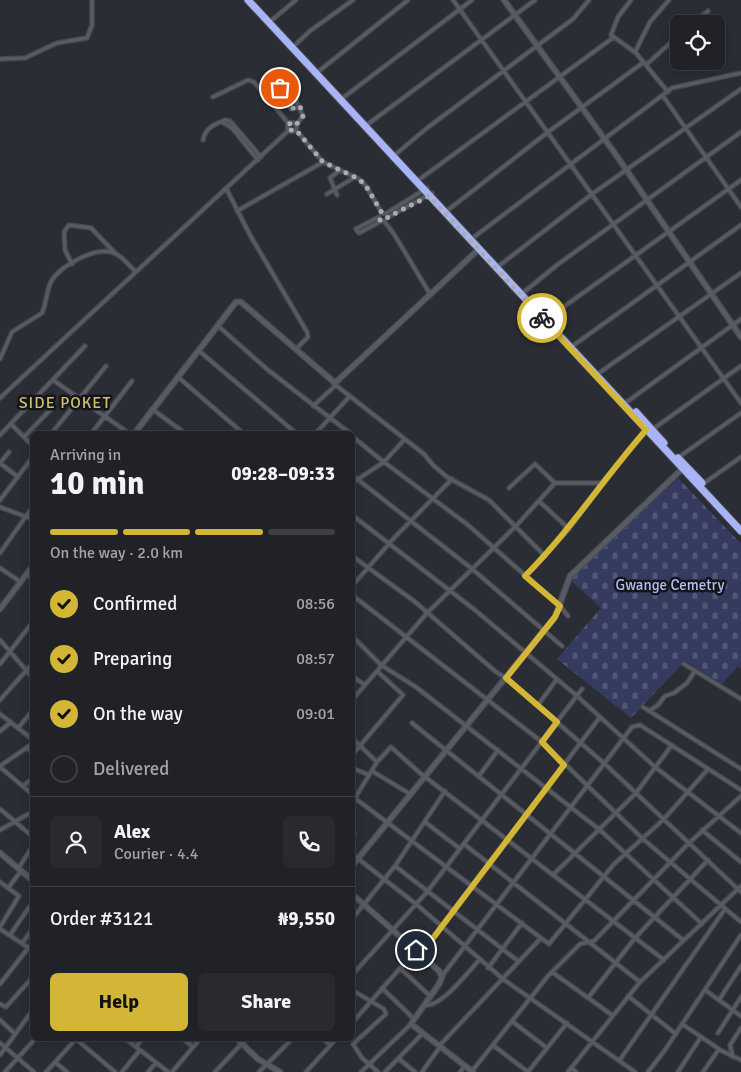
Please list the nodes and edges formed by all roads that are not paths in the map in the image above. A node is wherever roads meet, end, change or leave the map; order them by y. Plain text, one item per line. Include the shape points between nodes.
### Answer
1 (92, 0) edge
2 (248, 0) edge
3 (254, 0) edge
4 (296, 0) edge
5 (353, 0) edge
6 (408, 0) edge
7 (453, 0) edge
8 (472, 0) edge
9 (504, 0) edge
10 (535, 0) edge
11 (589, 0) edge
12 (631, 0) edge
13 (669, 0) edge
14 (459, 9) junction
15 (708, 11) dead end
16 (703, 15) edge
17 (515, 16) junction
18 (272, 20) junction
19 (614, 37) junction
20 (482, 40) junction
21 (670, 42) edge
22 (295, 45) junction
23 (537, 45) junction
24 (635, 52) junction
25 (0, 59) edge
26 (645, 63) junction
27 (319, 71) junction
28 (504, 71) junction
29 (741, 73) edge
30 (559, 77) junction
31 (288, 82) dead end
32 (741, 89) edge
33 (668, 92) junction
34 (663, 96) junction
35 (213, 97) dead end
36 (344, 97) junction
37 (526, 101) junction
38 (288, 105) junction
39 (300, 106) junction
40 (581, 108) junction
41 (289, 124) junction
42 (368, 124) junction
43 (296, 128) junction
44 (686, 128) junction
45 (289, 130) junction
46 (548, 132) junction
47 (741, 132) edge
48 (241, 136) junction
49 (604, 139) junction
50 (203, 140) dead end
51 (396, 154) junction
52 (261, 157) junction
53 (708, 157) junction
54 (258, 160) junction
55 (323, 162) junction
56 (571, 164) junction
57 (626, 169) junction
58 (341, 170) junction
59 (355, 177) junction
60 (420, 180) junction
61 (741, 180) edge
62 (226, 188) junction
63 (729, 188) junction
64 (334, 190) junction
65 (428, 192) junction
66 (327, 194) dead end
67 (592, 194) junction
68 (338, 195) dead end
69 (647, 201) junction
70 (741, 206) edge
71 (448, 210) junction
72 (237, 211) junction
73 (384, 217) junction
74 (614, 224) junction
75 (741, 225) edge
76 (669, 232) junction
77 (474, 237) junction
78 (479, 249) junction
79 (117, 254) junction
80 (635, 256) junction
81 (690, 262) junction
82 (72, 264) junction
83 (500, 265) junction
84 (136, 272) junction
85 (741, 273) edge
86 (656, 285) junction
87 (524, 292) junction
88 (430, 294) junction
89 (711, 294) junction
90 (679, 316) junction
91 (548, 318) junction
92 (741, 320) edge
93 (216, 325) junction
94 (733, 325) junction
95 (741, 337) edge
96 (574, 345) junction
97 (85, 346) dead end
98 (701, 348) junction
99 (296, 349) junction
100 (198, 350) junction
101 (0, 359) edge
102 (106, 366) dead end
103 (741, 366) edge
104 (599, 373) junction
105 (178, 376) junction
106 (724, 378) junction
107 (53, 380) junction
108 (132, 381) dead end
109 (334, 384) junction
110 (349, 397) junction
111 (0, 398) edge
112 (79, 398) junction
113 (625, 403) junction
114 (741, 403) edge
115 (313, 406) junction
116 (52, 408) dead end
117 (152, 409) junction
118 (741, 414) edge
119 (105, 415) junction
120 (330, 418) junction
121 (11, 424) junction
122 (649, 430) junction
123 (31, 431) edge
124 (53, 431) edge
125 (93, 431) edge
126 (128, 431) edge
127 (134, 431) edge
128 (182, 431) edge
129 (241, 431) edge
130 (293, 431) edge
131 (318, 431) edge
132 (347, 431) edge
133 (30, 432) edge
134 (0, 434) edge
135 (24, 438) junction
136 (355, 438) edge
137 (404, 440) junction
138 (30, 443) edge
139 (9, 452) dead end
140 (741, 457) edge
141 (678, 458) junction
142 (384, 462) junction
143 (0, 463) edge
144 (30, 465) edge
145 (682, 469) junction
146 (18, 477) junction
147 (452, 479) junction
148 (357, 480) joint
149 (555, 483) junction
150 (602, 483) junction
151 (703, 484) junction
152 (509, 488) dead end
153 (432, 497) junction
154 (0, 500) edge
155 (539, 501) junction
156 (0, 507) edge
157 (30, 511) edge
158 (25, 517) junction
159 (355, 517) edge
160 (30, 519) edge
161 (409, 522) junction
162 (741, 525) edge
163 (516, 526) junction
164 (570, 529) junction
165 (741, 532) edge
166 (389, 543) junction
167 (494, 548) junction
168 (0, 553) edge
169 (545, 556) junction
170 (355, 558) edge
171 (0, 568) edge
172 (471, 568) junction
173 (369, 569) junction
174 (30, 570) edge
175 (27, 574) junction
176 (525, 576) junction
177 (30, 578) edge
178 (21, 582) junction
179 (355, 583) edge
180 (449, 591) junction
181 (355, 597) edge
182 (560, 606) junction
183 (0, 609) edge
184 (427, 613) junction
185 (568, 616) dead end
186 (30, 625) edge
187 (544, 632) junction
188 (405, 637) junction
189 (355, 639) edge
190 (0, 640) edge
191 (562, 646) dead end
192 (9, 651) junction
193 (525, 653) junction
194 (0, 664) edge
195 (684, 664) dead end
196 (381, 665) junction
197 (30, 666) edge
198 (26, 670) junction
199 (377, 671) junction
200 (695, 671) junction
201 (30, 675) edge
202 (355, 678) edge
203 (506, 678) junction
204 (557, 679) junction
205 (364, 685) junction
206 (582, 689) dead end
207 (355, 696) edge
208 (577, 696) junction
209 (487, 699) junction
210 (741, 699) edge
211 (0, 700) edge
212 (538, 705) junction
213 (643, 707) dead end
214 (649, 711) junction
215 (30, 713) edge
216 (0, 714) edge
217 (600, 717) junction
218 (11, 722) junction
219 (557, 722) junction
220 (412, 723) dead end
221 (466, 726) junction
222 (19, 727) junction
223 (1, 730) edge
224 (30, 737) edge
225 (625, 738) junction
226 (355, 741) edge
227 (542, 742) junction
228 (580, 742) junction
229 (30, 745) edge
230 (672, 745) junction
231 (360, 746) junction
232 (26, 747) junction
233 (446, 750) junction
234 (498, 750) junction
235 (30, 751) edge
236 (355, 752) edge
237 (377, 762) junction
238 (605, 764) junction
239 (564, 765) junction
240 (0, 767) edge
241 (655, 767) junction
242 (522, 768) junction
243 (708, 768) junction
244 (741, 768) edge
245 (355, 769) edge
246 (372, 772) junction
247 (369, 776) junction
248 (424, 776) junction
249 (479, 776) junction
250 (30, 781) edge
251 (23, 786) junction
252 (587, 786) junction
253 (545, 788) junction
254 (741, 790) edge
255 (445, 791) junction
256 (30, 792) edge
257 (688, 792) junction
258 (410, 794) junction
259 (502, 794) junction
260 (636, 794) junction
261 (355, 796) edge
262 (741, 796) edge
263 (355, 798) edge
264 (570, 806) junction
265 (0, 809) edge
266 (30, 813) edge
267 (527, 814) junction
268 (617, 814) junction
269 (717, 816) junction
270 (483, 819) junction
271 (664, 819) junction
272 (17, 822) junction
273 (387, 822) junction
274 (425, 822) junction
275 (0, 830) edge
276 (600, 830) junction
277 (702, 830) junction
278 (550, 833) junction
279 (741, 833) edge
280 (30, 834) edge
281 (643, 838) junction
282 (508, 839) junction
283 (413, 841) junction
284 (689, 843) junction
285 (464, 844) junction
286 (460, 848) junction
287 (30, 851) edge
288 (0, 853) edge
289 (575, 853) junction
290 (625, 855) junction
291 (355, 856) edge
292 (359, 858) junction
293 (531, 858) junction
294 (708, 860) junction
295 (670, 862) junction
296 (741, 862) edge
297 (355, 863) edge
298 (489, 863) junction
299 (395, 866) junction
300 (446, 867) junction
301 (19, 870) junction
302 (553, 875) junction
303 (604, 876) junction
304 (30, 878) edge
305 (384, 879) junction
306 (690, 880) junction
307 (652, 881) junction
308 (0, 882) edge
309 (513, 882) junction
310 (472, 886) junction
311 (8, 888) junction
312 (740, 889) edge
313 (427, 892) junction
314 (355, 896) edge
315 (673, 898) junction
316 (633, 900) junction
317 (586, 901) junction
318 (364, 904) junction
319 (416, 904) junction
320 (498, 905) junction
321 (30, 906) edge
322 (724, 908) junction
323 (454, 910) junction
324 (355, 915) edge
325 (655, 917) junction
326 (612, 922) junction
327 (741, 922) edge
328 (522, 923) junction
329 (567, 924) junction
330 (702, 924) junction
331 (441, 927) junction
332 (0, 928) edge
333 (393, 930) junction
334 (478, 930) junction
335 (30, 933) edge
336 (10, 935) junction
337 (741, 935) edge
338 (541, 938) junction
339 (635, 938) junction
340 (683, 940) junction
341 (23, 942) junction
342 (591, 943) junction
343 (466, 947) junction
344 (30, 948) edge
345 (503, 948) junction
346 (30, 950) edge
347 (416, 950) junction
348 (421, 954) junction
349 (480, 960) junction
350 (664, 960) junction
351 (518, 961) junction
352 (616, 963) junction
353 (741, 966) edge
354 (400, 968) junction
355 (488, 968) junction
356 (355, 972) edge
357 (552, 972) junction
358 (735, 975) junction
359 (442, 977) junction
360 (503, 979) junction
361 (741, 979) edge
362 (30, 980) edge
363 (640, 982) junction
364 (0, 984) edge
365 (382, 988) junction
366 (705, 990) junction
367 (355, 992) edge
368 (628, 996) junction
369 (432, 997) junction
370 (741, 997) edge
371 (530, 998) junction
372 (588, 998) junction
373 (719, 1000) junction
374 (372, 1002) junction
375 (0, 1004) edge
376 (427, 1005) junction
377 (732, 1010) junction
378 (30, 1013) edge
379 (652, 1014) junction
380 (612, 1016) junction
381 (741, 1016) edge
382 (0, 1020) edge
383 (355, 1020) edge
384 (414, 1022) junction
385 (512, 1022) junction
386 (567, 1024) junction
387 (682, 1024) junction
388 (741, 1028) edge
389 (14, 1033) junction
390 (718, 1033) dead end
391 (422, 1034) junction
392 (676, 1034) junction
393 (701, 1037) junction
394 (33, 1041) edge
395 (74, 1041) edge
396 (78, 1041) edge
397 (128, 1041) edge
398 (140, 1041) edge
399 (186, 1041) edge
400 (198, 1041) edge
401 (244, 1041) edge
402 (290, 1041) edge
403 (325, 1041) edge
404 (334, 1041) edge
405 (592, 1042) junction
406 (0, 1043) edge
407 (241, 1043) junction
408 (330, 1045) junction
409 (439, 1046) junction
410 (494, 1046) junction
411 (136, 1047) junction
412 (193, 1047) junction
413 (5, 1048) junction
414 (547, 1048) junction
415 (718, 1049) junction
416 (140, 1050) junction
417 (0, 1055) edge
418 (733, 1057) junction
419 (19, 1058) junction
420 (399, 1059) junction
421 (741, 1060) edge
422 (619, 1061) junction
423 (55, 1062) junction
424 (156, 1063) junction
425 (265, 1064) junction
426 (369, 1064) junction
427 (465, 1066) junction
428 (570, 1070) edge
429 (5, 1072) edge
430 (34, 1072) edge
431 (46, 1072) edge
432 (67, 1072) edge
433 (115, 1072) edge
434 (122, 1072) edge
435 (148, 1072) edge
436 (170, 1072) edge
437 (215, 1072) edge
438 (259, 1072) edge
439 (280, 1072) edge
440 (306, 1072) edge
441 (361, 1072) edge
442 (378, 1072) edge
443 (385, 1072) edge
444 (416, 1072) edge
445 (422, 1072) edge
446 (460, 1072) edge
447 (472, 1072) edge
448 (528, 1072) edge
449 (576, 1072) edge
450 (635, 1072) edge
451 (648, 1072) edge
452 (678, 1072) edge
453 (703, 1072) edge

1 - 25 street via 92,25 87,38 57,43 25,58
2 - 65 highway
3 - 18 highway
4 - 18 street
5 - 22 street
6 - 27 street
7 - 14 street
8 - 14 street
9 - 17 main road
10 - 17 street
11 - 23 street via 572,19
12 - 19 street via 613,26 611,33
13 - 24 street via 650,22
14 - 20 street
14 - 36 street
15 - 16 street
17 - 20 street
17 - 23 main road
18 - 22 highway
19 - 24 street
19 - 30 street
20 - 28 street
20 - 42 street
21 - 26 street
22 - 27 highway
23 - 28 street
23 - 30 main road
24 - 26 street
26 - 33 street
26 - 40 street
27 - 36 highway
28 - 37 street
28 - 51 street
29 - 33 street via 680,85
30 - 37 street
30 - 40 main road
31 - 38 street via 280,88
32 - 44 street
33 - 34 street
34 - 44 street
34 - 49 street
35 - 41 street via 248,80 254,82
36 - 42 highway
37 - 46 street
37 - 60 street
38 - 39 street via 291,109
38 - 39 street via 296,101
39 - 43 street via 303,116
40 - 46 street
40 - 49 main road
41 - 43 street via 293,123
41 - 45 street
42 - 51 highway
43 - 45 street
43 - 55 street
44 - 53 street
44 - 57 street
45 - 52 street
46 - 56 street
46 - 71 street
47 - 53 street
48 - 50 street via 225,120 212,125
48 - 52 street
48 - 54 street
49 - 56 street
49 - 57 main road
51 - 60 highway
52 - 54 street
53 - 63 street
53 - 69 street
54 - 62 street
55 - 58 street
55 - 72 street
56 - 67 street
56 - 77 street
57 - 67 street
57 - 69 main road
58 - 59 street
58 - 64 street via 330,178
59 - 64 street
59 - 73 street via 366,186
60 - 65 highway
61 - 63 street
62 - 72 street
62 - 84 street
63 - 70 street
63 - 76 street
64 - 66 street
64 - 68 street
65 - 71 highway
65 - 73 street
65 - 73 street
65 - 78 highway
67 - 74 street
67 - 83 street
69 - 74 street
69 - 76 main road
71 - 77 highway
72 - 99 street via 307,332 308,337
73 - 73 street via 356,229 358,233 363,232
73 - 88 street
74 - 80 street
74 - 87 street
75 - 81 street
76 - 80 street
76 - 81 main road
77 - 83 highway
78 - 88 main road
78 - 113 highway
79 - 82 street via 96,252
79 - 82 street via 91,228 69,225 64,232
79 - 84 street
80 - 86 street
80 - 91 street
81 - 86 street
81 - 89 main road
82 - 101 street via 51,281 42,313 9,336
83 - 87 highway
84 - 111 street
85 - 89 street
86 - 90 street
86 - 96 street
87 - 91 highway
88 - 109 main road
89 - 90 street
89 - 94 main road
90 - 98 street
90 - 104 street
91 - 96 highway
92 - 94 street
93 - 99 main road via 239,301
93 - 100 main road
93 - 115 street
94 - 95 main road
94 - 98 street
96 - 104 highway
97 - 107 street
98 - 106 street
98 - 113 street
99 - 109 main road
100 - 105 main road
100 - 130 street
102 - 112 street
103 - 106 street
104 - 113 highway
105 - 117 main road
105 - 129 street
106 - 114 street
106 - 122 street
107 - 112 street
107 - 121 street
108 - 119 street
109 - 110 street
109 - 115 street
110 - 120 street
110 - 137 street
112 - 119 street
112 - 124 street
113 - 122 highway
115 - 120 street
116 - 123 street
117 - 127 main road
117 - 128 street
118 - 141 street
119 - 125 street
119 - 126 street
120 - 131 street
120 - 132 street
121 - 134 street
121 - 135 street
122 - 141 highway
122 - 145 highway
122 - 150 street
133 - 135 street
135 - 138 street
136 - 142 street
137 - 142 street
137 - 147 street
139 - 143 street
140 - 151 street
141 - 151 highway
142 - 148 street
142 - 153 street
143 - 146 street
144 - 146 street
145 - 165 highway
145 - 182 main road via 570,576
146 - 154 street
147 - 153 street
147 - 163 street via 488,500
148 - 161 street
149 - 150 street
149 - 152 street via 535,464
149 - 155 street
150 - 164 street
151 - 162 highway
153 - 161 street
153 - 167 street
155 - 163 street
155 - 164 street
156 - 158 street
157 - 158 street
158 - 160 street
158 - 168 street
159 - 166 street
161 - 166 street
161 - 172 street
163 - 167 street
163 - 169 street
164 - 169 street
166 - 173 street
166 - 180 street
167 - 172 street
167 - 176 street
169 - 176 street
170 - 173 street
171 - 178 street
172 - 180 street
172 - 187 street
173 - 179 street
173 - 184 street
174 - 175 main road
175 - 177 street
175 - 178 main road
176 - 182 street
178 - 183 main road
180 - 184 street
180 - 193 street
181 - 188 street
182 - 185 street
182 - 187 main road
184 - 188 street
184 - 203 street
186 - 192 street
187 - 191 street
187 - 193 main road
188 - 196 street
188 - 209 street
189 - 196 street
190 - 192 street
192 - 194 street
192 - 198 street
193 - 203 main road
193 - 204 street
195 - 200 street
196 - 199 street
196 - 221 street via 416,687
197 - 198 street
198 - 201 street
198 - 211 street
199 - 205 street
199 - 231 street via 403,695
200 - 210 street
200 - 214 street via 686,683
202 - 205 street
203 - 209 main road
203 - 212 street
204 - 208 street
204 - 212 street
205 - 207 street
206 - 208 street
208 - 217 street
208 - 219 street
209 - 221 main road
209 - 227 street
212 - 219 street
213 - 214 street
214 - 244 street
215 - 222 street
216 - 218 street
217 - 225 street
217 - 228 street
218 - 222 street
218 - 223 street
219 - 227 street
219 - 228 street
220 - 233 street
221 - 233 main road
221 - 234 street
222 - 224 street
225 - 230 street via 637,725
225 - 238 street
225 - 241 street
226 - 231 street
227 - 239 street
227 - 242 street
228 - 238 street
228 - 239 street
229 - 232 street
230 - 241 street
230 - 243 street
231 - 236 street
231 - 237 street
232 - 235 street
232 - 240 street
233 - 248 main road
233 - 249 street
234 - 242 street
234 - 249 street
237 - 246 street
237 - 248 street via 391,748
238 - 252 street
238 - 260 street
239 - 252 street
239 - 253 street
240 - 251 street
241 - 257 street
241 - 260 street
242 - 253 street
242 - 259 street
243 - 254 street
243 - 257 street
245 - 247 street
246 - 247 street
246 - 258 street
247 - 261 street
248 - 255 street
248 - 258 main road
249 - 259 street
250 - 251 street
251 - 256 street
252 - 264 street
252 - 268 street
253 - 264 street
253 - 267 street
255 - 270 street
255 - 274 street
257 - 269 street
257 - 271 street
258 - 273 main road
259 - 267 street
259 - 270 street
260 - 268 street
260 - 271 street
262 - 269 street
263 - 273 street
264 - 276 street
264 - 278 street
265 - 272 street
266 - 272 street
267 - 278 street
267 - 282 street
268 - 276 street
268 - 281 street
269 - 277 street
269 - 279 street
270 - 282 street
270 - 285 street
271 - 281 street
271 - 284 street
272 - 275 street
272 - 280 street
273 - 283 street
273 - 292 main road
274 - 283 street
274 - 286 street
276 - 289 street
276 - 290 street
277 - 284 street
277 - 296 street
278 - 289 street
278 - 293 street
281 - 290 street
281 - 295 street
282 - 293 street
282 - 298 street
283 - 299 street
283 - 300 street
284 - 294 street
284 - 295 street
285 - 286 street
285 - 298 street
286 - 300 street
287 - 301 street
288 - 301 main road
289 - 302 street
289 - 303 street
290 - 303 street
290 - 307 street
291 - 292 street
292 - 297 main road
292 - 305 street
293 - 302 street
293 - 309 street
294 - 306 street
294 - 312 street
295 - 306 street
295 - 307 street
298 - 309 street
298 - 310 street
299 - 305 street
299 - 313 street
300 - 310 street
300 - 313 street
301 - 304 main road
301 - 311 street
302 - 317 street
303 - 316 street
303 - 317 street
305 - 318 street
305 - 319 street
306 - 315 street
306 - 322 street
307 - 315 street
307 - 316 street
308 - 311 street
309 - 320 street
309 - 329 street
310 - 320 street
310 - 323 street
311 - 332 street via 19,896
312 - 322 street
313 - 319 street
313 - 323 street
314 - 318 main road
315 - 325 street
315 - 330 street
316 - 325 street
316 - 326 street
317 - 326 street
317 - 329 street
318 - 324 street
318 - 333 main road
319 - 331 street
319 - 333 street
320 - 328 street
320 - 334 street
321 - 336 street
322 - 327 street
322 - 330 street
322 - 379 street
323 - 331 street
323 - 334 street
325 - 339 street
325 - 340 street
326 - 339 street
326 - 342 street
328 - 338 street
328 - 345 street
329 - 338 street via 549,944
329 - 342 street
330 - 340 street
331 - 343 street
331 - 348 street
332 - 336 street
333 - 347 main road
333 - 356 street
334 - 343 street
334 - 345 street
335 - 341 street
336 - 341 street
337 - 366 street
338 - 351 street
339 - 350 street
339 - 352 street
340 - 350 street
341 - 344 street
342 - 352 street
342 - 357 street via 580,944
343 - 349 street
343 - 359 street
345 - 351 street
345 - 355 street
346 - 364 street
347 - 348 main road
347 - 354 street
348 - 359 main road
349 - 355 street
349 - 376 street via 442,997
350 - 363 street
351 - 360 street
352 - 363 street
352 - 372 street
353 - 358 street
354 - 365 street
354 - 369 street
355 - 360 street
357 - 371 street
357 - 372 street
358 - 361 street
358 - 373 street
359 - 369 main road
360 - 371 street
360 - 409 street
362 - 375 street via 6,1007
363 - 368 street
365 - 374 street
365 - 384 street
366 - 373 street
366 - 387 street
367 - 374 street
368 - 379 street
368 - 380 street
369 - 376 main road
370 - 377 street
371 - 385 street
371 - 386 street
372 - 380 street
373 - 377 street
374 - 383 street
374 - 426 street via 386,1014 353,1044
376 - 384 main road
377 - 381 street
377 - 390 street
378 - 389 street
379 - 392 street
379 - 422 street
380 - 405 street
382 - 389 street
384 - 391 main road
384 - 426 street
385 - 410 street
385 - 414 street
386 - 405 street
386 - 414 street
387 - 392 street
387 - 393 street
388 - 418 street via 730,1045
389 - 413 street
391 - 409 main road
391 - 420 street
392 - 451 street
393 - 415 street
393 - 452 street
394 - 419 street
395 - 423 street
396 - 433 street
397 - 411 street
398 - 411 street
399 - 412 street
400 - 412 street
401 - 407 street
402 - 425 street
403 - 408 street
404 - 408 street
405 - 422 street
405 - 428 street
406 - 413 street
407 - 425 main road
407 - 437 street
408 - 440 street
409 - 427 main road
409 - 445 street
410 - 447 street
410 - 448 street
411 - 416 street
412 - 436 street
413 - 417 street
413 - 419 street
414 - 448 street
415 - 418 street
415 - 453 street
416 - 424 street
416 - 434 street
418 - 421 street
419 - 429 street
419 - 430 street
420 - 443 street
420 - 444 street
422 - 450 street
423 - 431 street
423 - 432 street
424 - 435 street
424 - 436 street
425 - 438 street
425 - 439 main road
426 - 441 street
426 - 442 street
427 - 446 street
427 - 447 main road
428 - 449 street

